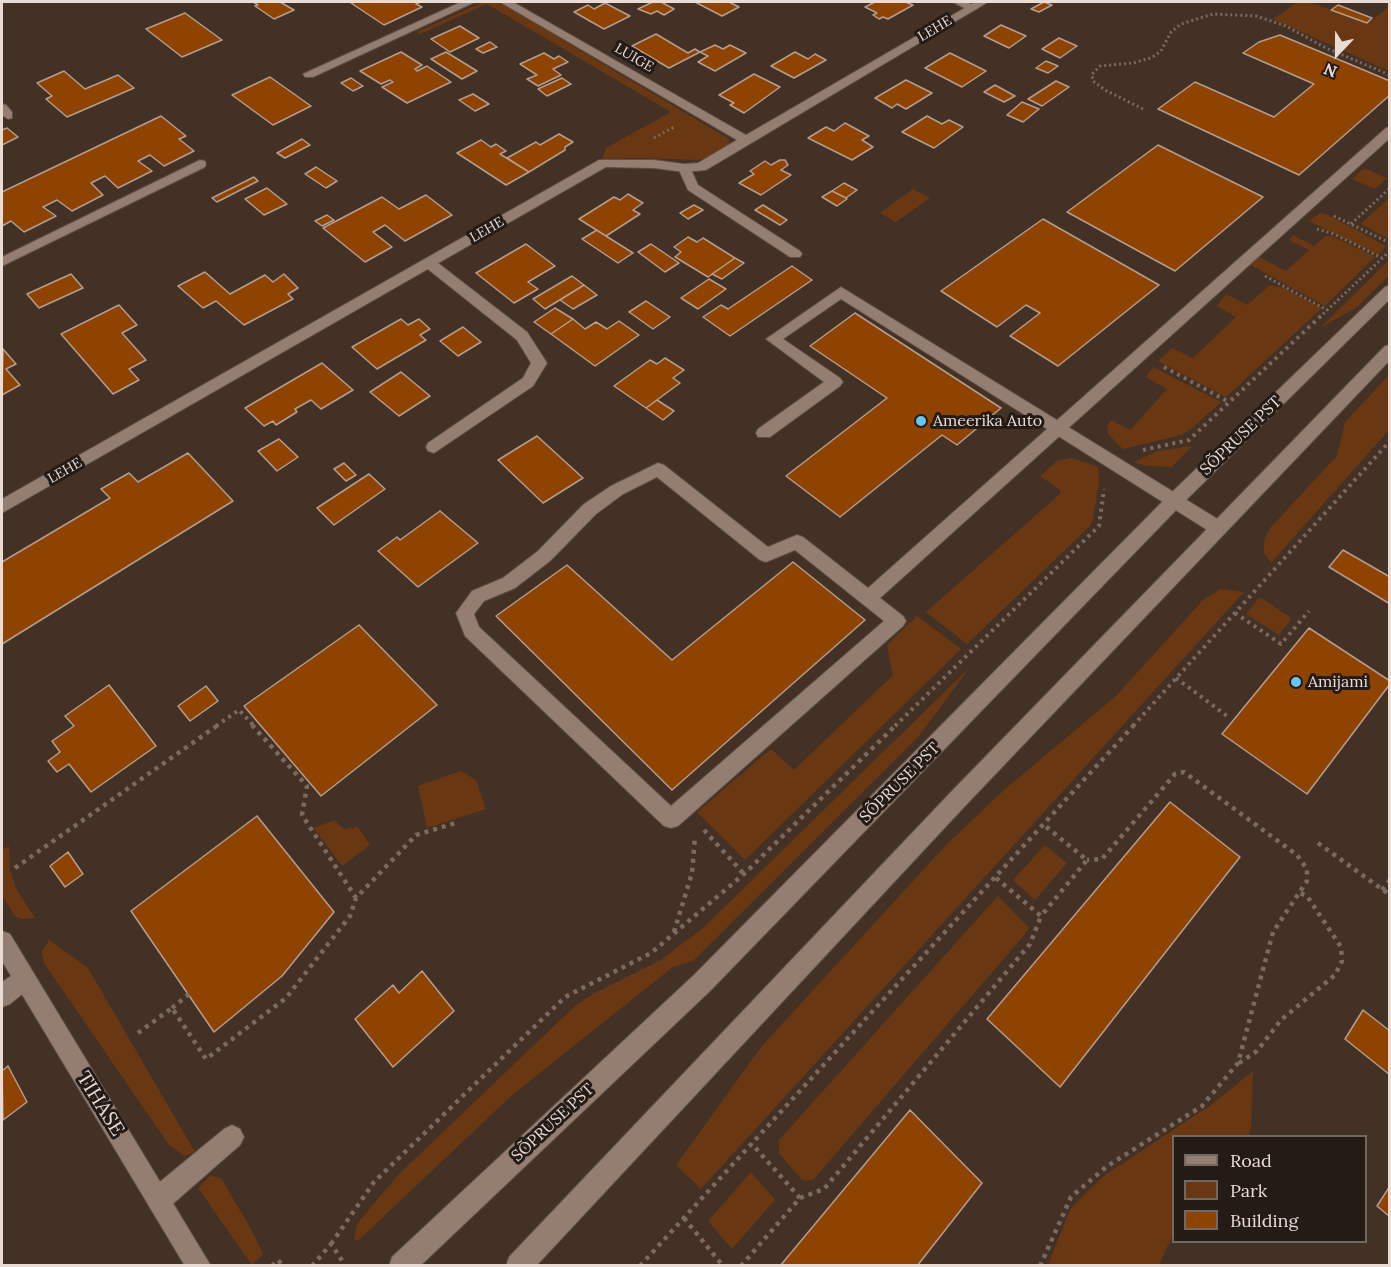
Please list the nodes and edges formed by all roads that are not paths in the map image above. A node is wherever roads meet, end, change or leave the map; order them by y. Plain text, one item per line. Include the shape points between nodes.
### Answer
1 (469, 2) edge
2 (506, 2) edge
3 (971, 4) edge
4 (309, 74) dead end
5 (1389, 131) edge
6 (747, 141) junction
7 (200, 164) dead end
8 (684, 168) junction
9 (795, 254) dead end
10 (2, 262) edge
11 (429, 263) junction
12 (1389, 290) edge
13 (1389, 350) edge
14 (1059, 428) junction
15 (764, 434) dead end
16 (434, 447) dead end
17 (1175, 500) junction
18 (2, 507) edge
19 (1218, 528) junction
20 (868, 597) junction
21 (2, 942) edge
22 (23, 979) junction
23 (2, 996) edge
24 (232, 1137) dead end
25 (159, 1199) junction
26 (199, 1266) edge
27 (401, 1266) edge
28 (518, 1266) edge

1 - 4 street
2 - 6 street, LUIGE
3 - 6 street, LEHE
5 - 14 street
6 - 8 street, LEHE via 702,167
7 - 10 street
8 - 9 street via 693,187
8 - 11 street, LEHE via 604,163
11 - 16 street via 522,336 539,363 528,382
11 - 18 street, LEHE
12 - 17 street, SÕPRUSE PST
13 - 19 street
14 - 15 street via 841,292 773,339 835,382
14 - 17 street
14 - 20 street
17 - 19 street
17 - 27 street, SÕPRUSE PST via 702,982
19 - 28 street
20 - 20 street via 897,621 671,819 471,632 465,614 478,596 509,583 544,556 590,509 658,469 766,555 797,542
21 - 22 street, TIHASE
22 - 23 street
22 - 25 street, TIHASE
24 - 25 street
25 - 26 street, TIHASE

